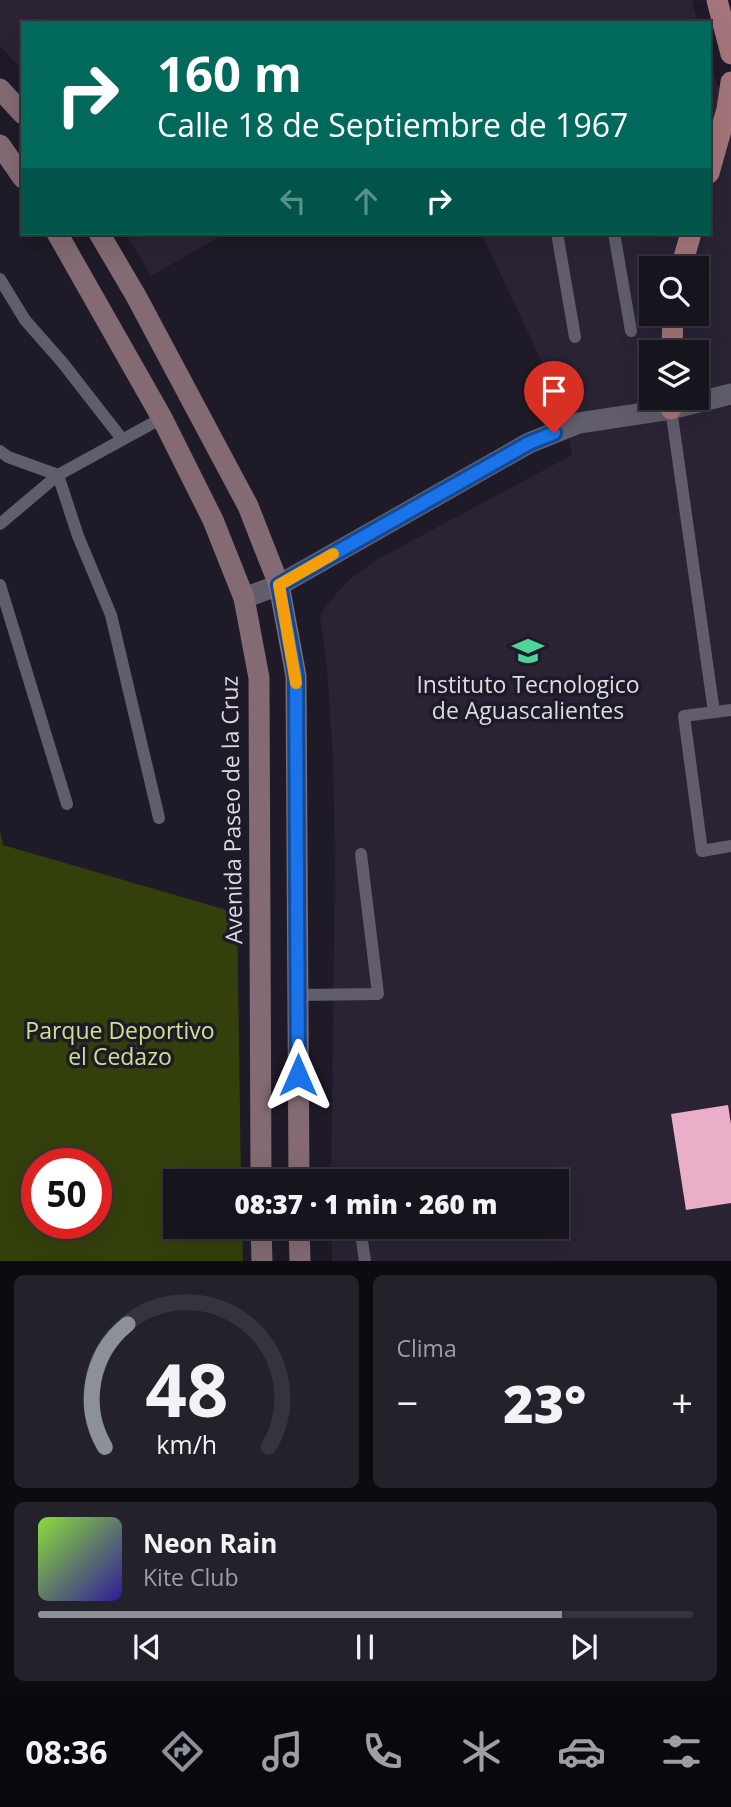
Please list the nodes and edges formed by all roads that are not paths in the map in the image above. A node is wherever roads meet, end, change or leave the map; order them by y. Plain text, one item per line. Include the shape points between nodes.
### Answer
1 (717, 0) edge
2 (731, 54) edge
3 (731, 82) edge
4 (0, 89) edge
5 (21, 112) edge
6 (0, 145) edge
7 (711, 166) edge
8 (21, 175) edge
9 (58, 235) edge
10 (100, 235) edge
11 (557, 235) edge
12 (614, 235) edge
13 (690, 235) edge
14 (684, 256) edge
15 (0, 279) edge
16 (631, 331) dead end
17 (575, 337) dead end
18 (731, 394) edge
19 (709, 397) edge
20 (639, 410) edge
21 (672, 410) edge
22 (162, 418) junction
23 (122, 439) junction
24 (0, 451) edge
25 (58, 475) junction
26 (0, 524) edge
27 (0, 585) edge
28 (279, 585) junction
29 (244, 598) junction
30 (731, 710) edge
31 (714, 712) junction
32 (67, 804) dead end
33 (159, 818) dead end
34 (731, 846) edge
35 (361, 854) dead end
36 (298, 995) junction
37 (261, 1169) edge
38 (299, 1169) edge
39 (261, 1239) edge
40 (299, 1239) edge
41 (362, 1239) edge
42 (262, 1261) edge
43 (300, 1261) edge
44 (365, 1261) edge

1 - 2 main road
3 - 7 main road
4 - 5 main road
6 - 8 main road
9 - 22 main road, Avenida Paseo de la Cruz
10 - 28 main road via 248,506
11 - 17 lane
12 - 16 lane
13 - 14 main road
15 - 23 lane via 25,320
18 - 19 street
20 - 28 street via 579,423 529,443
21 - 31 lane
22 - 23 lane
22 - 29 main road, Avenida Paseo de la Cruz via 213,520
23 - 25 lane
24 - 25 lane
25 - 26 lane
25 - 33 lane via 111,615
27 - 32 lane
28 - 29 street
28 - 36 main road via 296,676
29 - 37 main road, Avenida Paseo de la Cruz via 259,678
30 - 31 lane
31 - 34 lane via 684,716 702,851
35 - 36 lane via 378,995
36 - 38 main road
39 - 42 main road
40 - 43 main road
41 - 44 lane

